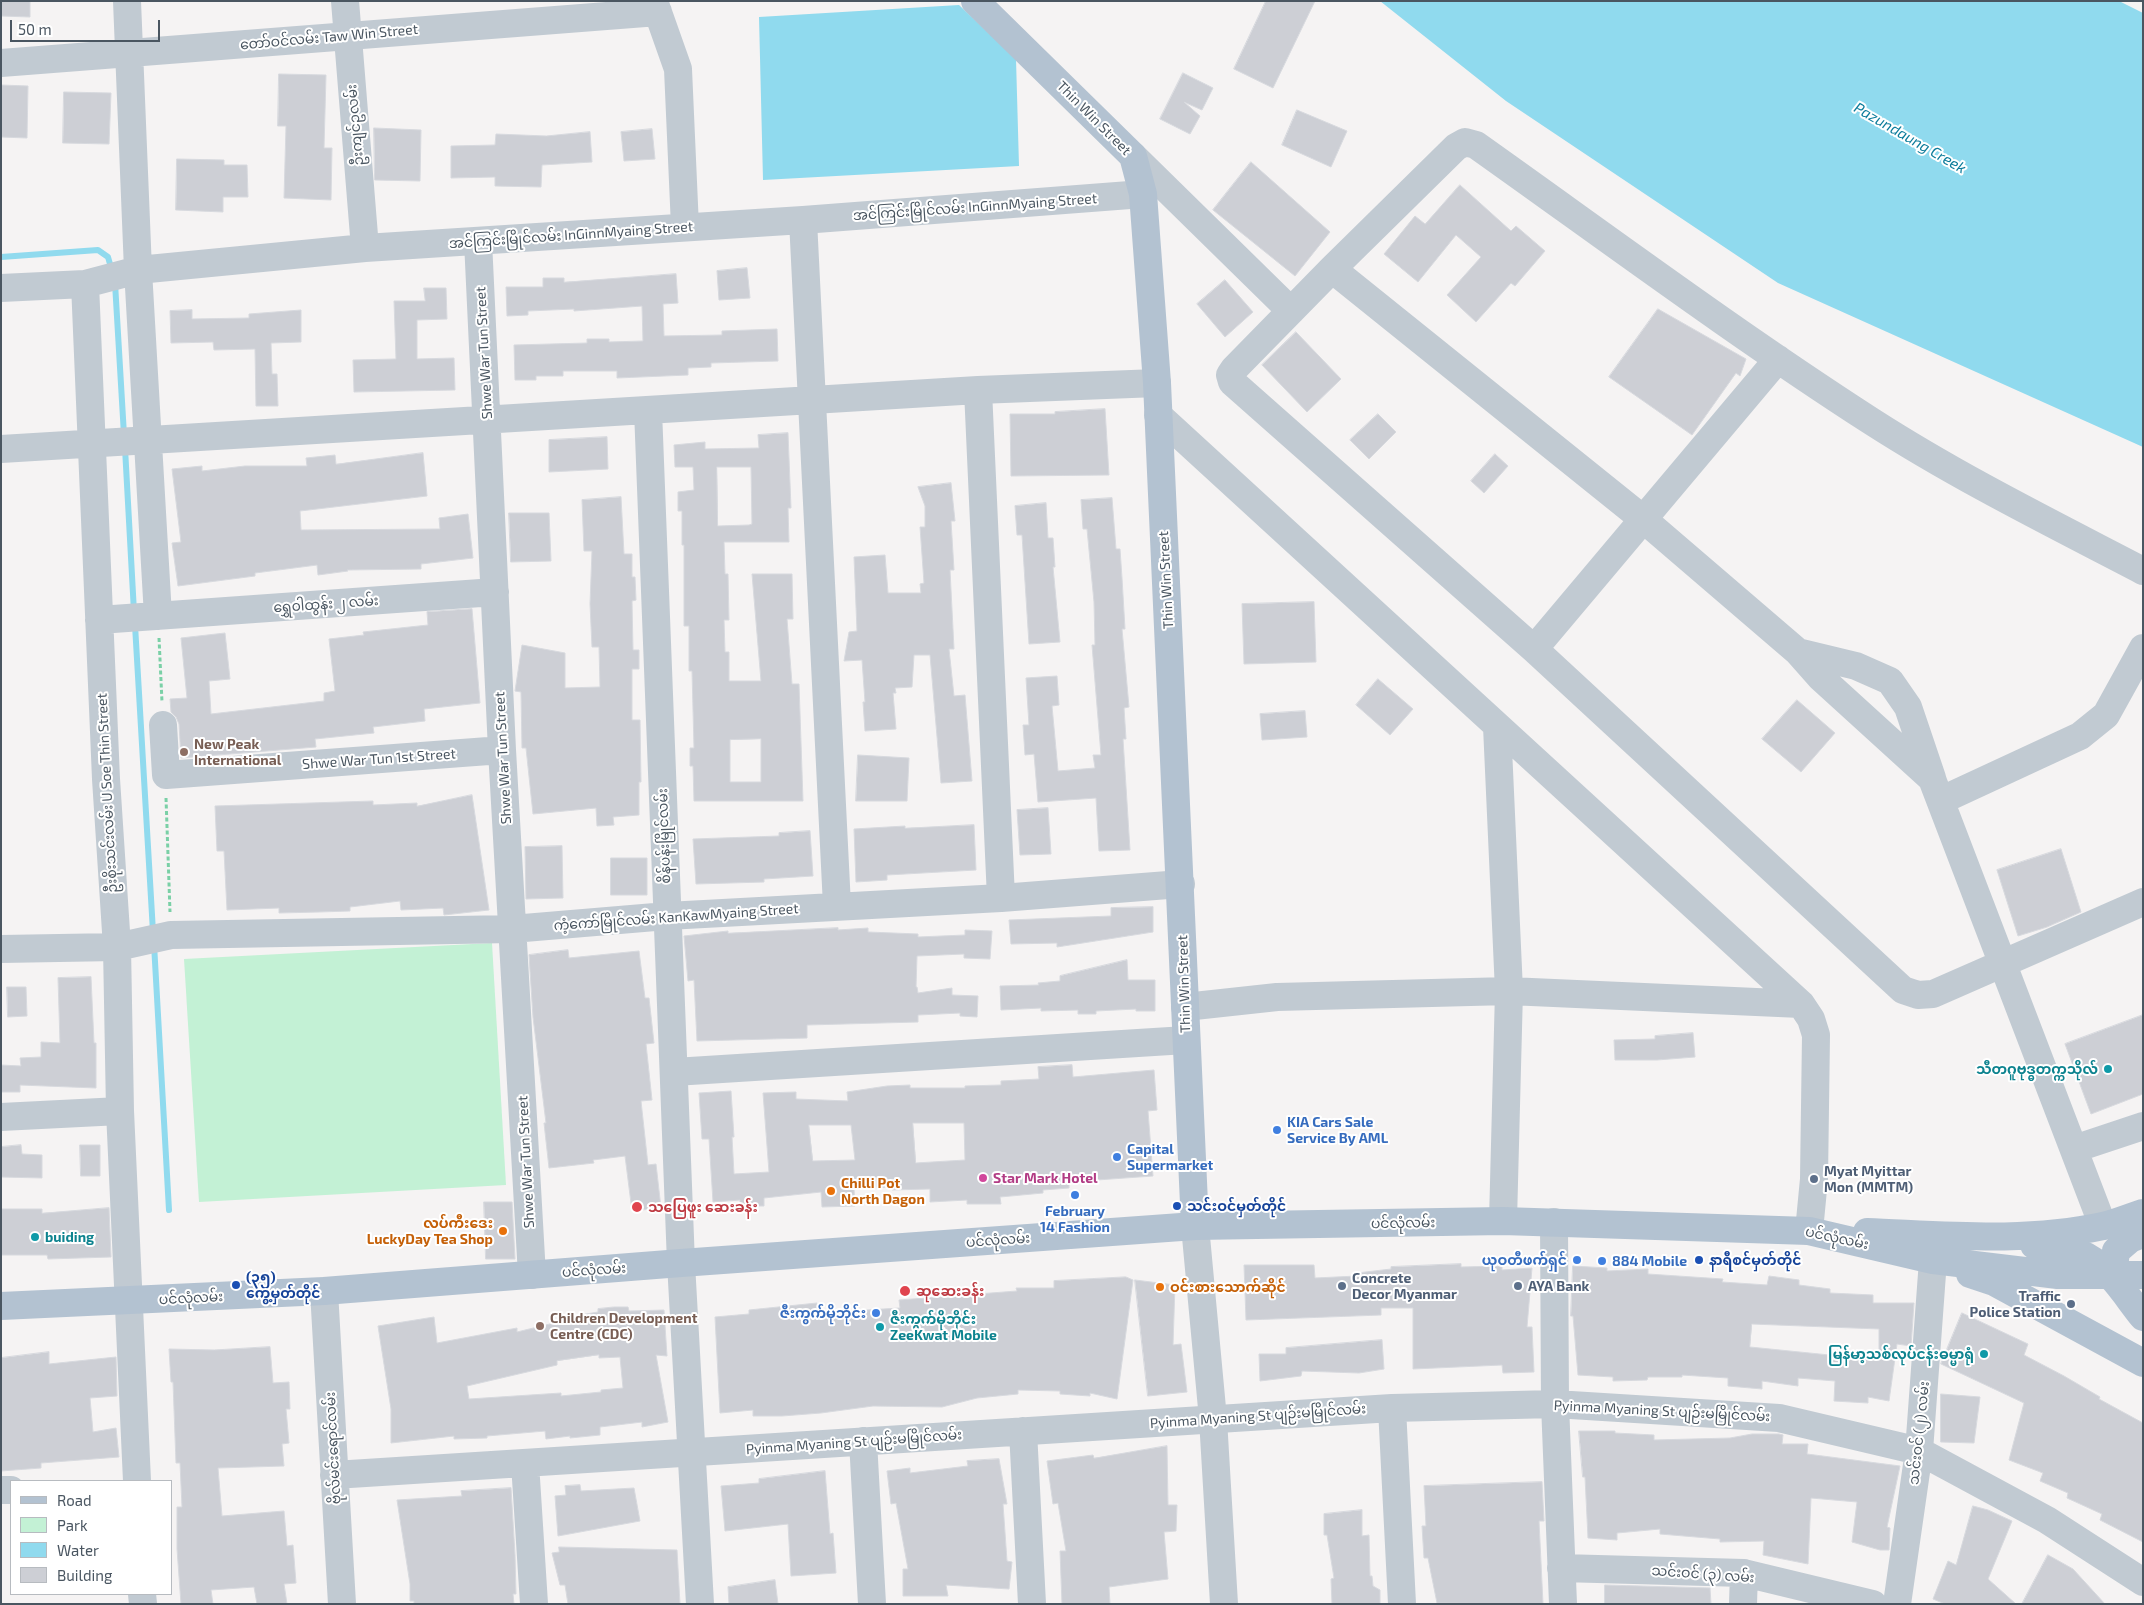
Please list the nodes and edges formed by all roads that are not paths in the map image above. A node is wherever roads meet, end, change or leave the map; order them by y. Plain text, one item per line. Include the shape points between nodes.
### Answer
1 (128, 1) edge
2 (345, 1) edge
3 (974, 1) edge
4 (656, 6) edge
5 (348, 36) junction
6 (131, 53) junction
7 (1, 63) edge
8 (1133, 156) junction
9 (1143, 194) junction
10 (803, 220) junction
11 (685, 227) junction
12 (478, 241) junction
13 (365, 248) junction
14 (1332, 269) junction
15 (138, 270) junction
16 (85, 284) junction
17 (1, 288) edge
18 (1291, 311) junction
19 (1778, 359) junction
20 (1157, 383) junction
21 (978, 390) junction
22 (812, 400) junction
23 (648, 410) junction
24 (1158, 416) junction
25 (487, 419) junction
26 (148, 439) junction
27 (91, 442) junction
28 (1, 449) edge
29 (1643, 519) junction
30 (2143, 571) edge
31 (495, 592) junction
32 (158, 616) junction
33 (98, 620) junction
34 (2143, 648) edge
35 (1534, 649) junction
36 (1798, 652) junction
37 (163, 725) road end
38 (1497, 726) junction
39 (502, 750) junction
40 (1937, 790) junction
41 (1181, 884) junction
42 (1000, 898) junction
43 (2143, 902) edge
44 (837, 906) junction
45 (667, 916) junction
46 (512, 929) junction
47 (116, 947) junction
48 (1, 949) edge
49 (2003, 963) junction
50 (1509, 991) junction
51 (1801, 1004) junction
52 (1185, 1007) junction
53 (1186, 1040) junction
54 (674, 1072) junction
55 (120, 1111) junction
56 (1, 1117) edge
57 (2143, 1126) edge
58 (2074, 1149) junction
59 (2143, 1213) edge
60 (1503, 1221) junction
61 (1554, 1222) junction
62 (1196, 1226) junction
63 (2103, 1226) junction
64 (1809, 1231) junction
65 (2143, 1234) edge
66 (1986, 1237) junction
67 (1933, 1260) junction
68 (681, 1263) junction
69 (532, 1274) junction
70 (2143, 1275) edge
71 (2113, 1276) junction
72 (324, 1291) junction
73 (128, 1301) junction
74 (1, 1306) edge
75 (2143, 1317) edge
76 (2143, 1363) edge
77 (1555, 1404) junction
78 (1392, 1408) junction
79 (1213, 1419) junction
80 (1023, 1431) junction
81 (863, 1441) junction
82 (1919, 1451) junction
83 (692, 1452) junction
84 (525, 1463) junction
85 (334, 1475) junction
86 (137, 1480) edge
87 (1560, 1568) junction
88 (1744, 1574) junction
89 (2143, 1582) edge
90 (342, 1604) edge
91 (534, 1604) edge
92 (700, 1604) edge
93 (872, 1604) edge
94 (1032, 1604) edge
95 (1224, 1604) edge
96 (1402, 1604) edge
97 (1563, 1604) edge
98 (1743, 1604) edge
99 (1873, 1604) edge
100 (1896, 1604) edge

1 - 6 street
2 - 5 street, ဦးကျင်ဥလမ်း
3 - 8 main road, Thin Win Street
4 - 5 street, တော်ဝင်လမ်း Taw Win Street
4 - 11 street via 678,69
5 - 6 street, တော်ဝင်လမ်း Taw Win Street
5 - 13 street, ဦးကျင်ဥလမ်း
6 - 7 street, တော်ဝင်လမ်း Taw Win Street
6 - 15 street
8 - 9 main road, Thin Win Street
8 - 18 street
9 - 10 street, အင်ကြင်းမြိုင်လမ်း InGinnMyaing Street
9 - 20 main road, Thin Win Street
10 - 11 street, အင်ကြင်းမြိုင်လမ်း InGinnMyaing Street
10 - 22 street
11 - 12 street, အင်ကြင်းမြိုင်လမ်း InGinnMyaing Street
12 - 13 street, အင်ကြင်းမြိုင်လမ်း InGinnMyaing Street
12 - 25 street, Shwe War Tun Street
13 - 15 street, အင်ကြင်းမြိုင်လမ်း InGinnMyaing Street
14 - 18 street
14 - 19 street via 1456,147 1466,142 1476,145
14 - 29 street
15 - 16 street, အင်ကြင်းမြိုင်လမ်း InGinnMyaing Street
15 - 26 street
16 - 17 street, အင်ကြင်းမြိုင်လမ်း InGinnMyaing Street
16 - 27 street, ဦးစိုးသင်းလမ်း U Soe Thin Street
18 - 35 street via 1234,369 1230,375 1232,382
19 - 29 street
19 - 30 street via 1959,474
20 - 21 street
20 - 24 main road, Thin Win Street
21 - 22 street
21 - 42 street
22 - 23 street
22 - 44 street
23 - 25 street
23 - 45 street, စိန်ပန်းမြိုင်လမ်း
24 - 38 street
24 - 41 main road, Thin Win Street
25 - 26 street
25 - 31 street, Shwe War Tun Street
26 - 27 street
26 - 32 street
27 - 28 street
27 - 33 street, ဦးစိုးသင်းလမ်း U Soe Thin Street
29 - 35 street
29 - 36 street
31 - 32 street, ရွှေ၀ါထွန်း ၂ လမ်း
31 - 39 street, Shwe War Tun Street
32 - 33 street, ရွှေ၀ါထွန်း ၂ လမ်း
33 - 47 street, ဦးစိုးသင်းလမ်း U Soe Thin Street
34 - 40 street via 2106,715 2080,736
35 - 49 street via 1903,990 1918,995 1933,994
36 - 40 street
36 - 40 street via 1856,666 1890,681 1908,707
37 - 39 street, Shwe War Tun 1st Street via 166,775
38 - 50 street
38 - 51 street
39 - 46 street, Shwe War Tun Street
40 - 49 street
41 - 42 street, ကံ့ကော်မြိုင်လမ်း KanKawMyaing Street
41 - 52 main road, Thin Win Street
42 - 44 street, ကံ့ကော်မြိုင်လမ်း KanKawMyaing Street
43 - 49 street
44 - 45 street, ကံ့ကော်မြိုင်လမ်း KanKawMyaing Street
45 - 46 street, ကံ့ကော်မြိုင်လမ်း KanKawMyaing Street
45 - 54 street, စိန်ပန်းမြိုင်လမ်း
46 - 47 street, ကံ့ကော်မြိုင်လမ်း KanKawMyaing Street via 171,935
46 - 69 street, Shwe War Tun Street
47 - 48 street, ကံ့ကော်မြိုင်လမ်း KanKawMyaing Street
47 - 55 street, ဦးစိုးသင်းလမ်း U Soe Thin Street
49 - 58 street
50 - 51 street
50 - 52 street via 1277,997
50 - 60 street
51 - 64 street via 1816,1035 1814,1179
52 - 53 main road, Thin Win Street
53 - 54 street
53 - 62 main road, Thin Win Street
54 - 68 street, စိန်ပန်းမြိုင်လမ်း
55 - 56 street
55 - 73 street, ဦးစိုးသင်းလမ်း U Soe Thin Street
57 - 58 street
58 - 63 street
59 - 63 main road
60 - 61 main road, ပင်လုံလမ်း
60 - 62 main road, ပင်လုံလမ်း
61 - 64 main road, ပင်လုံလမ်း
61 - 77 street
62 - 68 main road, ပင်လုံလမ်း
62 - 79 street
63 - 66 main road
64 - 66 main road
64 - 67 main road, ပင်လုံလမ်း
65 - 71 main road via 2130,1239 2116,1252
66 - 71 main road via 2070,1250 2094,1260
67 - 71 main road, ပင်လုံလမ်း via 2058,1275
67 - 76 main road via 1994,1282
67 - 82 street, သင်းဝင် (၂) လမ်း
68 - 69 main road, ပင်လုံလမ်း
68 - 83 street, စိန်ပန်းမြိုင်လမ်း
69 - 72 main road, ပင်လုံလမ်း
70 - 71 main road, ပင်လုံလမ်း
71 - 75 main road
72 - 73 main road, ပင်လုံလမ်း
72 - 85 street, ဗိုလ်မင်းရောင်လမ်း
73 - 74 main road, ပင်လုံလမ်း
73 - 86 street, ဦးစိုးသင်းလမ်း U Soe Thin Street
77 - 78 street, Pyinma Myaning St ပျဉ်းမမြိုင်လမ်း
77 - 82 street, Pyinma Myaning St ပျဉ်းမမြိုင်လမ်း via 1779,1418
77 - 87 street
78 - 79 street, Pyinma Myaning St ပျဉ်းမမြိုင်လမ်း
78 - 96 street
79 - 80 street, Pyinma Myaning St ပျဉ်းမမြိုင်လမ်း
79 - 95 street
80 - 81 street, Pyinma Myaning St ပျဉ်းမမြိုင်လမ်း
80 - 94 street
81 - 83 street, Pyinma Myaning St ပျဉ်းမမြိုင်လမ်း
81 - 93 street
82 - 89 street, Pyinma Myaning St ပျဉ်းမမြိုင်လမ်း via 2047,1520
82 - 100 street, သင်းဝင် (၂) လမ်း
83 - 84 street, Pyinma Myaning St ပျဉ်းမမြိုင်လမ်း
83 - 92 street, စိန်ပန်းမြိုင်လမ်း
84 - 85 street, Pyinma Myaning St ပျဉ်းမမြိုင်လမ်း
84 - 91 street
85 - 90 street, ဗိုလ်မင်းရောင်လမ်း
87 - 88 street, သင်းဝင် (၃) လမ်း
87 - 97 street
88 - 98 street
88 - 99 street, သင်းဝင် (၃) လမ်း

